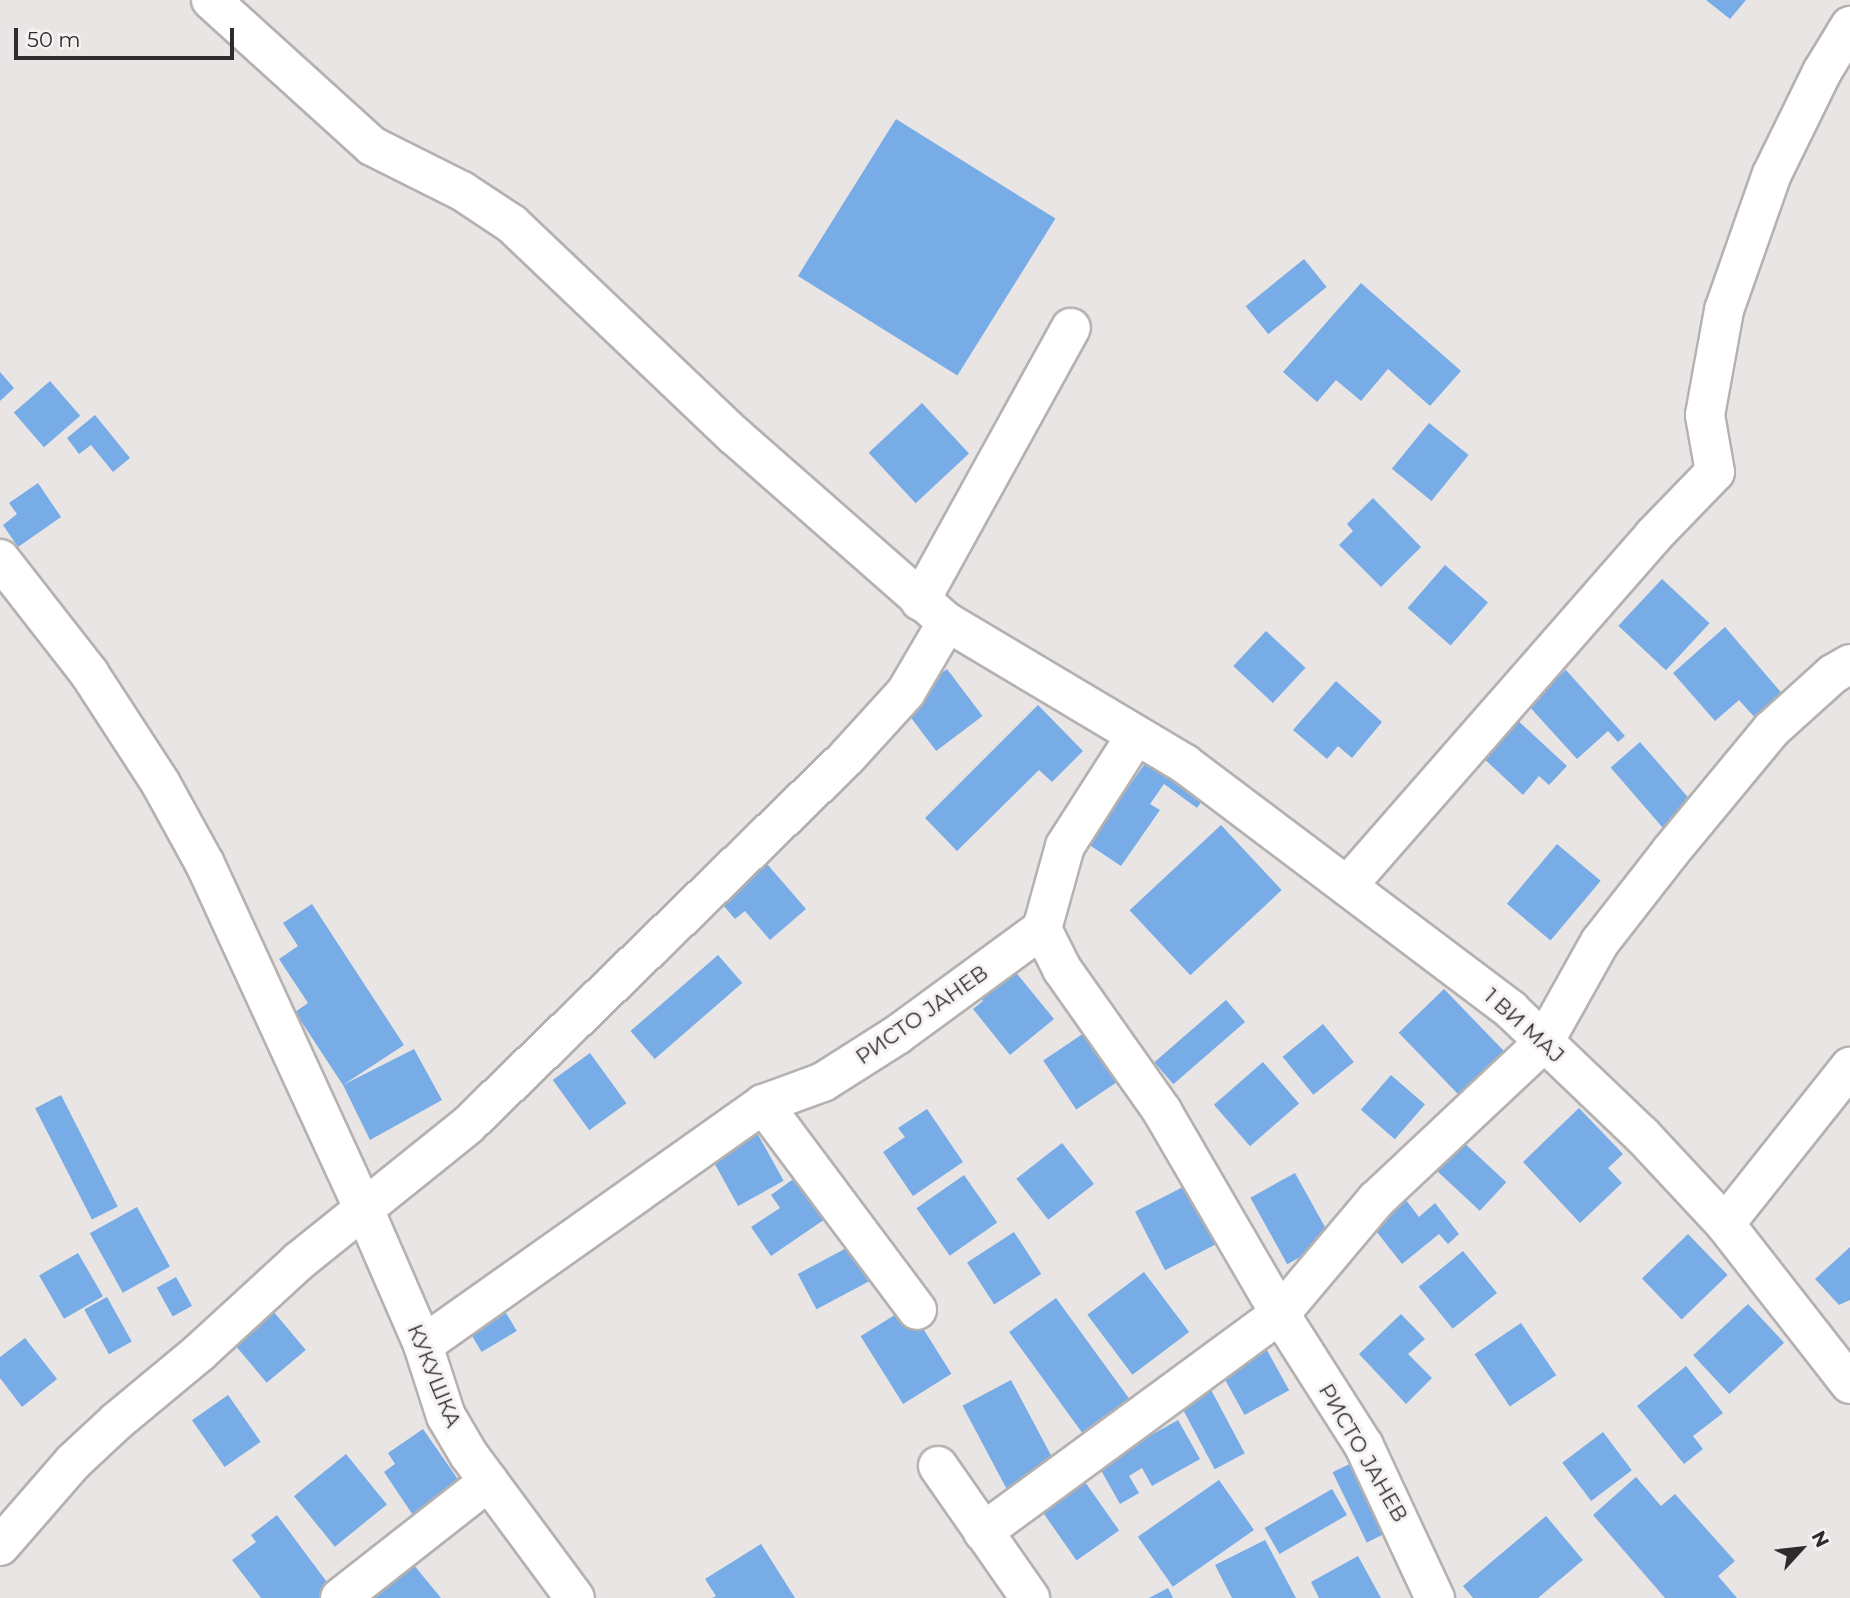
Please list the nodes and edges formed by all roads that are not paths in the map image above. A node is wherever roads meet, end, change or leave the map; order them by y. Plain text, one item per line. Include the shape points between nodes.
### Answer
1 (211, 0) edge
2 (1850, 26) edge
3 (1071, 328) dead end
4 (0, 559) edge
5 (933, 611) junction
6 (1850, 664) edge
7 (1135, 737) junction
8 (1347, 886) junction
9 (1042, 929) junction
10 (1544, 1042) junction
11 (1850, 1068) edge
12 (763, 1104) junction
13 (364, 1209) junction
14 (1725, 1224) junction
15 (917, 1310) dead end
16 (1280, 1314) junction
17 (423, 1345) junction
18 (1850, 1384) edge
19 (938, 1466) dead end
20 (489, 1481) junction
21 (983, 1532) junction
22 (0, 1546) edge
23 (340, 1598) edge
24 (575, 1598) edge
25 (1030, 1598) edge
26 (1435, 1598) edge

1 - 5 street, 1 ВИ МАЈ via 372,146 462,191 512,224 735,436
2 - 8 street via 1772,174 1724,310 1705,415 1715,472 1653,536
3 - 5 street
4 - 13 street, КУКУШКА via 89,673 162,784 205,864
5 - 7 street, 1 ВИ МАЈ
5 - 13 street via 906,692 846,758 468,1125
6 - 10 street via 1771,730 1671,851 1600,942
7 - 8 street, 1 ВИ МАЈ via 1185,764
7 - 9 street via 1065,846
8 - 10 street, 1 ВИ МАЈ via 1511,1010
9 - 12 street, РИСТО ЈАНЕВ via 897,1035 823,1082
9 - 16 street, РИСТО ЈАНЕВ via 1062,968 1162,1111
10 - 14 street, 1 ВИ МАЈ via 1642,1135
10 - 16 street via 1376,1199
11 - 14 street
12 - 15 street
12 - 17 street, РИСТО ЈАНЕВ
13 - 17 street, КУКУШКА
13 - 22 street via 117,1421 73,1462
14 - 18 street, 1 ВИ МАЈ
16 - 21 street
16 - 26 street, РИСТО ЈАНЕВ via 1364,1446
17 - 20 street, КУКУШКА via 446,1416
19 - 21 street
20 - 23 street
20 - 24 street, КУКУШКА
21 - 25 street

